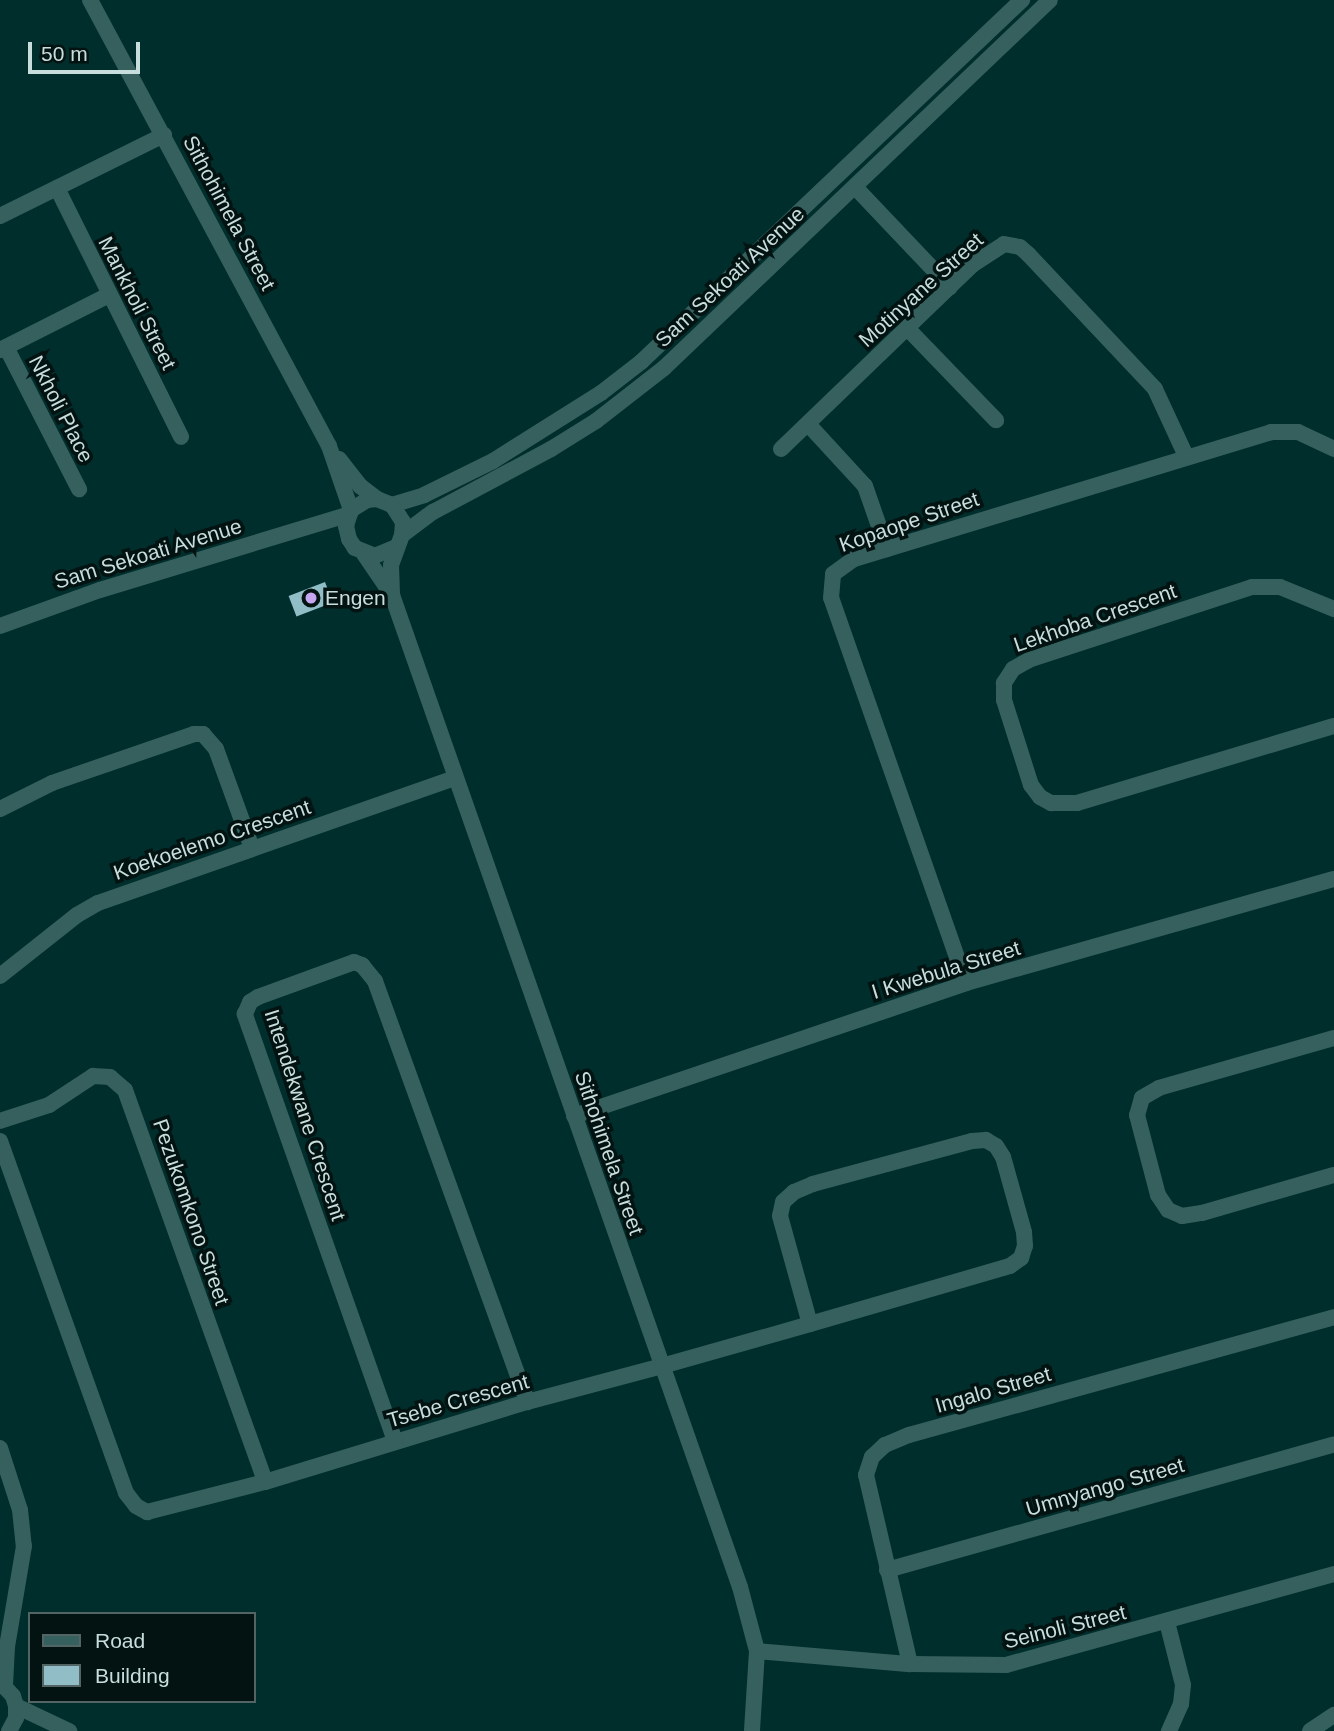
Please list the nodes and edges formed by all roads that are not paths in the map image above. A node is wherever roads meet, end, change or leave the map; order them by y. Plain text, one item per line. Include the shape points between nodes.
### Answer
1 (90, 0) edge
2 (1022, 0) edge
3 (1050, 0) edge
4 (164, 135) junction
5 (855, 187) junction
6 (57, 188) junction
7 (0, 216) edge
8 (950, 287) junction
9 (109, 295) junction
10 (908, 329) junction
11 (3, 348) edge
12 (996, 420) dead end
13 (808, 424) junction
14 (181, 437) dead end
15 (329, 446) junction
16 (1334, 449) edge
17 (781, 450) dead end
18 (1186, 456) junction
19 (79, 489) dead end
20 (385, 502) junction
21 (350, 512) junction
22 (311, 527) junction
23 (349, 539) junction
24 (399, 541) junction
25 (887, 549) junction
26 (364, 554) junction
27 (392, 595) junction
28 (1334, 609) edge
29 (0, 626) edge
30 (1334, 726) edge
31 (456, 778) junction
32 (0, 809) edge
33 (252, 848) junction
34 (1334, 879) edge
35 (0, 976) edge
36 (966, 983) junction
37 (1334, 1038) edge
38 (574, 1116) junction
39 (0, 1121) edge
40 (0, 1140) edge
41 (1334, 1175) edge
42 (1334, 1317) edge
43 (810, 1324) junction
44 (662, 1366) junction
45 (527, 1402) junction
46 (395, 1441) junction
47 (1334, 1444) edge
48 (0, 1448) edge
49 (265, 1482) junction
50 (887, 1570) junction
51 (1334, 1574) edge
52 (19, 1580) junction
53 (0, 1619) edge
54 (1167, 1622) junction
55 (757, 1651) junction
56 (910, 1664) junction
57 (2, 1684) edge
58 (16, 1706) junction
59 (1334, 1715) edge
60 (9, 1731) edge
61 (69, 1731) edge
62 (752, 1731) edge
63 (1169, 1731) edge
64 (1310, 1731) edge

1 - 4 street, Sithohimela Street
2 - 20 street, Sam Sekoati Avenue via 641,362 591,400 493,461 425,495
3 - 5 street, Sam Sekoati Avenue
4 - 6 street
4 - 15 street, Sithohimela Street
5 - 8 street
5 - 24 street, Sam Sekoati Avenue via 631,395 551,449 433,512
6 - 7 street
6 - 9 street, Mankholi Street
8 - 10 street, Motinyane Street
8 - 18 street, Motinyane Street via 993,248 1004,244 1020,247 1155,389
9 - 11 street
9 - 14 street, Mankholi Street
10 - 12 street
10 - 13 street, Motinyane Street
11 - 19 street, Nkholi Place
13 - 17 street, Motinyane Street
13 - 25 street via 865,486
15 - 20 street, Sithohimela Street via 360,486
15 - 21 street, Sithohimela Street
16 - 18 street, Kopaope Street via 1286,430
18 - 25 street, Kopaope Street
20 - 21 street via 367,500
20 - 24 street via 403,522
21 - 22 street, Sam Sekoati Avenue
21 - 23 street
22 - 23 street
22 - 29 street, Sam Sekoati Avenue via 100,590
23 - 26 street
24 - 26 street via 381,555
24 - 27 street, Sithohimela Street via 391,565
25 - 36 street, Kopaope Street via 841,565 830,580 831,598
26 - 27 street, Sithohimela Street
27 - 31 street, Sithohimela Street
28 - 30 street, Lekhoba Crescent via 1280,587 1252,587 1029,660 1013,669 1004,692 1031,785 1040,797 1063,804
31 - 33 street, Koekoelemo Crescent
31 - 38 street, Sithohimela Street
32 - 33 street via 52,783 203,734 216,748
33 - 35 street, Koekoelemo Crescent via 98,903
34 - 36 street, I Kwebula Street
36 - 38 street, I Kwebula Street
37 - 41 street via 1159,1088 1142,1098 1137,1115 1158,1195 1168,1210 1182,1216
38 - 44 street, Sithohimela Street
39 - 49 street, Pezukomkono Street via 49,1105 93,1076 110,1077 125,1090
40 - 49 street, Tsebe Crescent via 126,1493 136,1506 147,1512 159,1511
42 - 50 street, Ingalo Street via 886,1445 872,1457 866,1475
43 - 43 street, Tsebe Crescent via 780,1216 783,1202 813,1184 972,1140 996,1146 1024,1232 1026,1246 1021,1258 1010,1266
43 - 44 street, Tsebe Crescent
44 - 45 street, Tsebe Crescent
44 - 55 street, Sithohimela Street via 740,1587
45 - 46 street, Tsebe Crescent
45 - 46 street, Intendekwane Crescent via 376,981 354,962 258,997 245,1014
46 - 49 street, Tsebe Crescent
47 - 50 street, Umnyango Street
48 - 52 street via 20,1510 24,1546
50 - 56 street, Ingalo Street
51 - 54 street, Seinoli Street
52 - 53 street
52 - 57 street
54 - 56 street, Seinoli Street via 1006,1665
54 - 63 street via 1182,1685 1181,1704
55 - 56 street, Seinoli Street
55 - 62 street, Sithohimela Street
57 - 58 street
58 - 60 street
58 - 61 street
59 - 64 street

